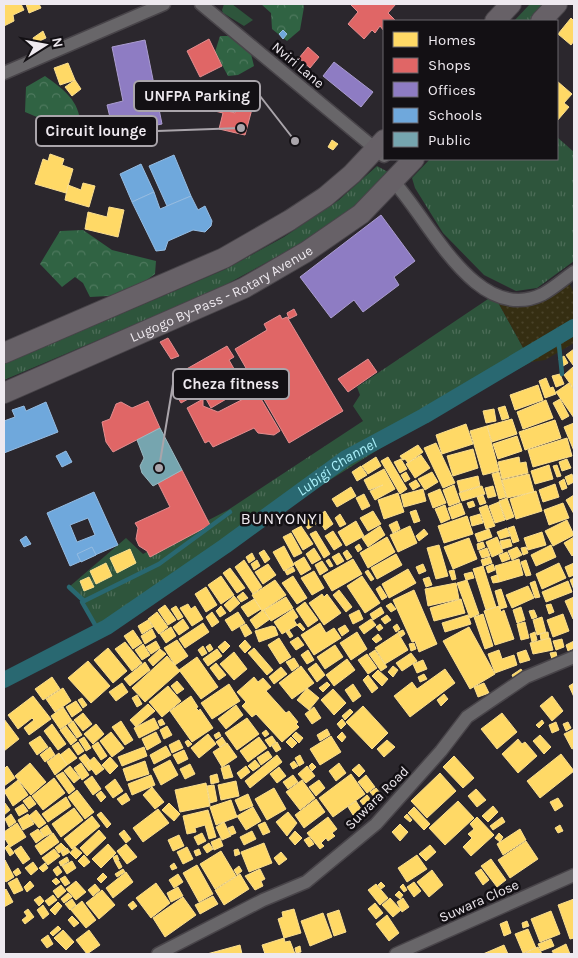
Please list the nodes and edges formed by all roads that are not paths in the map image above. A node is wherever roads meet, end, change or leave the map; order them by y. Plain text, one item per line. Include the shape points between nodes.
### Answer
1 (164, 4) edge
2 (201, 4) edge
3 (510, 4) edge
4 (557, 4) edge
5 (496, 20) edge
6 (542, 20) edge
7 (4, 73) edge
8 (383, 152) edge
9 (389, 160) edge
10 (391, 160) edge
11 (392, 160) edge
12 (574, 272) edge
13 (4, 353) edge
14 (4, 393) edge
15 (574, 657) edge
16 (574, 874) edge
17 (158, 954) edge
18 (396, 954) edge

1 - 7 street
2 - 8 street, Nviri Lane
3 - 5 main road
4 - 6 main road
9 - 13 main road via 352,174 290,220 224,258
10 - 14 main road, Lugogo By-Pass - Rotary Avenue via 361,214 306,252 244,288
11 - 12 street, Nviri Lane via 402,190 438,242 482,289 502,298 528,298 543,294
15 - 17 street, Suwara Road via 526,677 467,718 376,824 306,882 263,900
16 - 18 street, Suwara Close

